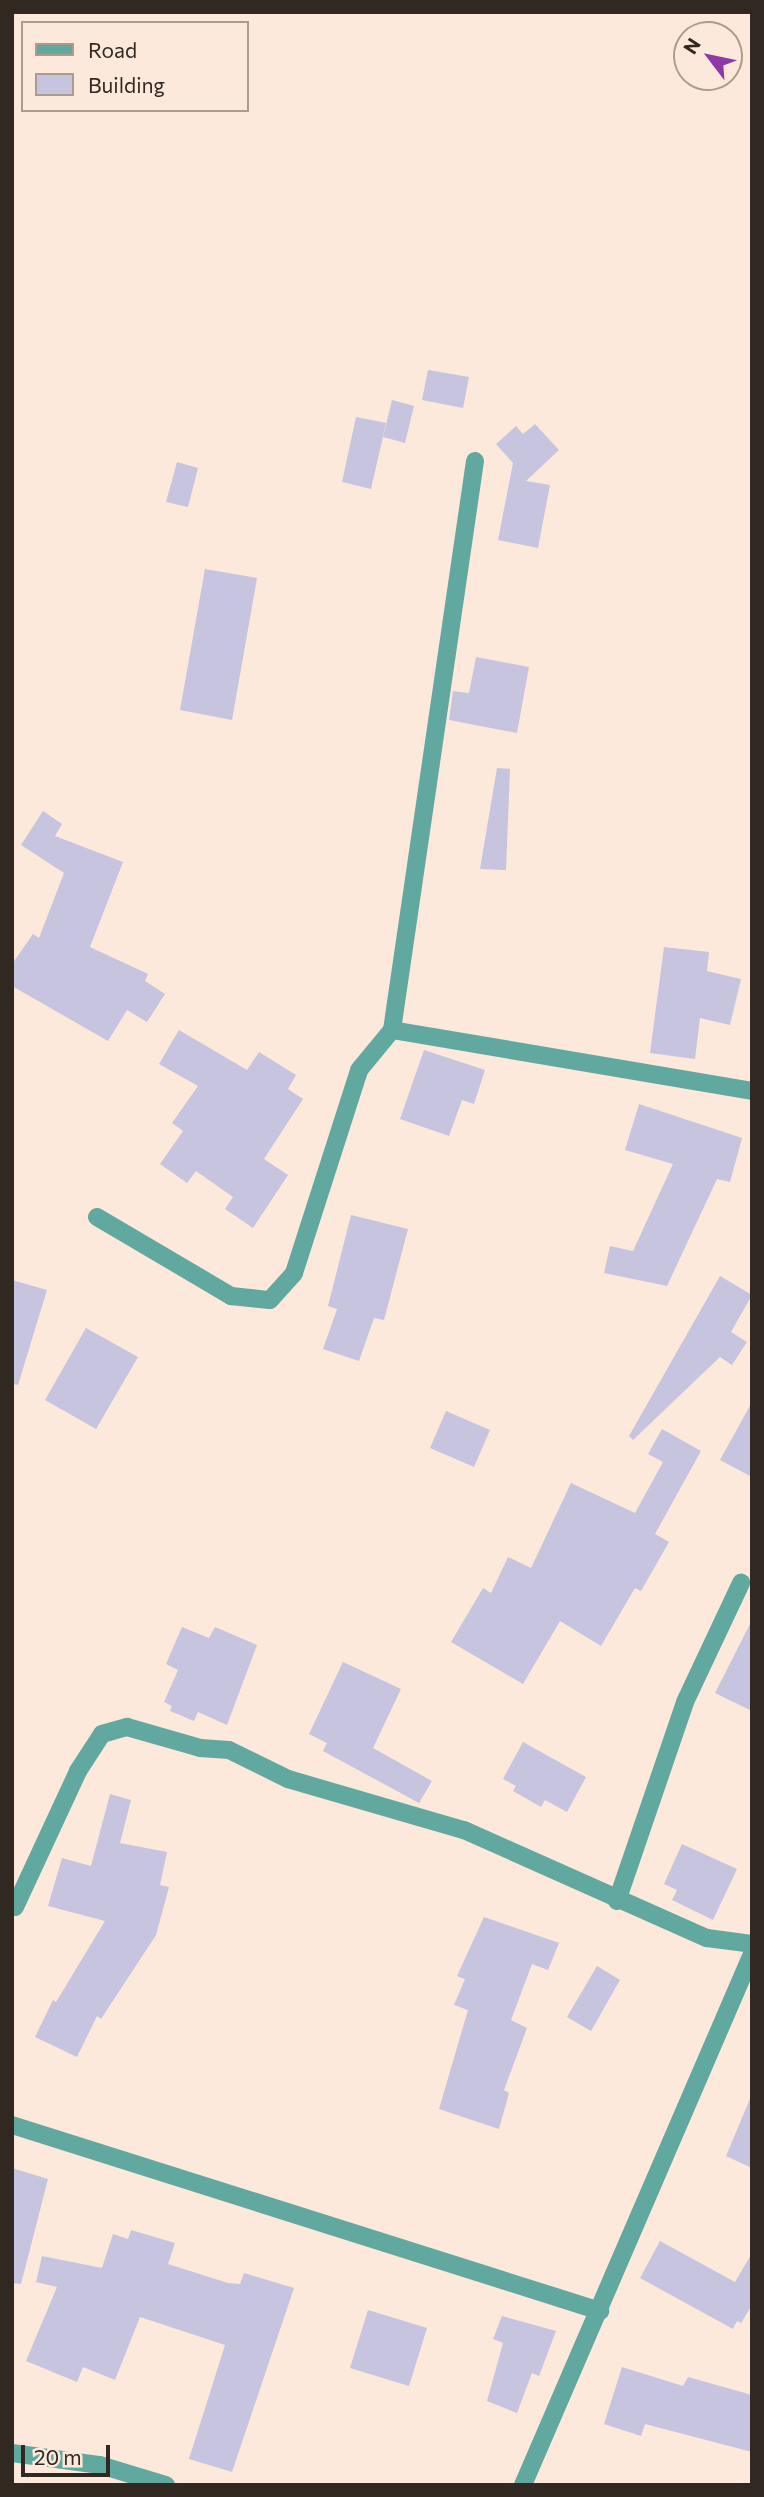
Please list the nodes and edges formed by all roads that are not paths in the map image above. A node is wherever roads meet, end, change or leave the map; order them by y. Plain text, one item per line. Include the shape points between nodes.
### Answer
1 (475, 461) dead end
2 (392, 1030) junction
3 (752, 1091) edge
4 (97, 1217) dead end
5 (741, 1583) dead end
6 (617, 1901) junction
7 (15, 1907) dead end
8 (752, 1944) edge
9 (752, 1954) edge
10 (12, 2125) edge
11 (600, 2311) junction
12 (12, 2453) edge
13 (166, 2485) edge
14 (523, 2485) edge

1 - 2 street
2 - 3 street
2 - 4 street via 359,1070 294,1273 270,1300 231,1296
5 - 6 street via 685,1702
6 - 7 street via 464,1830 288,1779 229,1749 200,1748 127,1727 102,1734 78,1771
6 - 8 street via 707,1938
9 - 11 street
10 - 11 street
11 - 14 street
12 - 13 street via 100,2465

